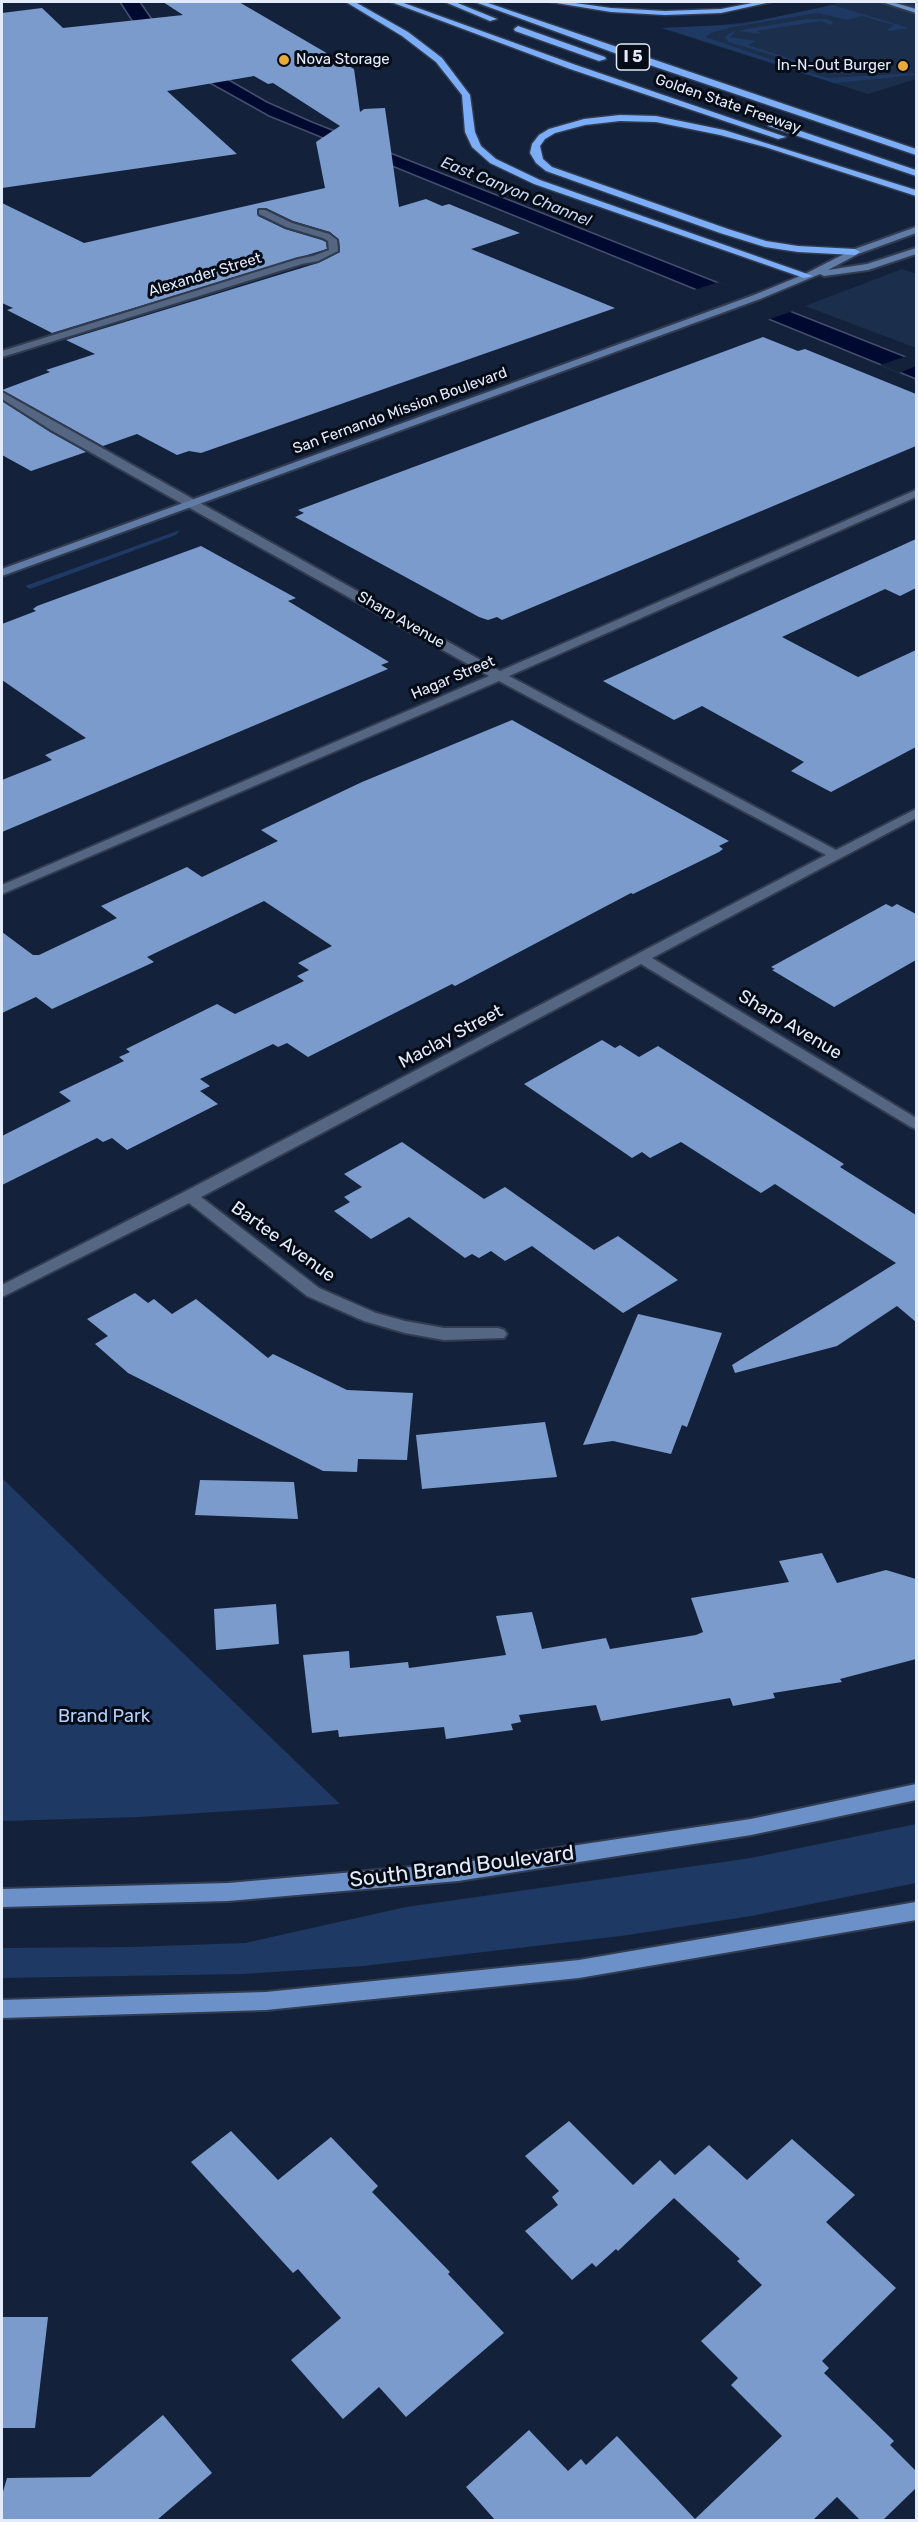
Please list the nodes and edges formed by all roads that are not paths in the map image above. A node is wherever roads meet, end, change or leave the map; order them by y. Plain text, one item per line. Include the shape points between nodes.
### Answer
1 (350, 2) edge
2 (395, 2) edge
3 (421, 2) edge
4 (449, 2) edge
5 (479, 2) edge
6 (554, 2) edge
7 (767, 2) edge
8 (886, 2) edge
9 (916, 10) edge
10 (500, 22) dead end
11 (511, 26) dead end
12 (616, 64) dead end
13 (742, 104) dead end
14 (789, 109) junction
15 (916, 152) edge
16 (916, 173) edge
17 (915, 190) edge
18 (262, 212) dead end
19 (916, 230) edge
20 (855, 252) junction
21 (915, 253) edge
22 (808, 276) junction
23 (2, 354) edge
24 (2, 395) edge
25 (916, 493) edge
26 (192, 503) junction
27 (2, 573) edge
28 (499, 676) junction
29 (916, 813) edge
30 (836, 855) junction
31 (2, 890) edge
32 (643, 958) junction
33 (916, 1124) edge
34 (190, 1196) junction
35 (2, 1292) edge
36 (498, 1334) dead end
37 (916, 1792) edge
38 (2, 1898) edge
39 (916, 1911) edge
40 (2, 2009) edge

1 - 22 highway via 405,34 439,60 466,95 470,132 477,147 493,161 537,182
2 - 17 highway, Golden State Freeway / I 5
3 - 16 highway
4 - 10 highway
5 - 14 highway, Golden State Freeway / I 5
6 - 7 highway via 665,13 721,11
8 - 9 main road
11 - 12 highway
13 - 14 highway
14 - 15 highway, Golden State Freeway / I 5
17 - 20 highway via 756,142 656,119 584,122 552,131 535,146 539,161 549,170 724,231 765,244
18 - 23 street, Alexander Street via 326,236 332,240 333,251
19 - 20 main road, San Fernando Mission Boulevard
20 - 22 main road, San Fernando Mission Boulevard
21 - 22 main road, San Fernando Mission Boulevard via 868,267
22 - 26 main road, San Fernando Mission Boulevard
24 - 26 street, Sharp Avenue
25 - 28 street, Hagar Street
26 - 27 main road, San Fernando Mission Boulevard
26 - 28 street, Sharp Avenue
28 - 30 street, Sharp Avenue
28 - 31 street, Hagar Street
29 - 30 street, Maclay Street
30 - 32 street, Maclay Street
32 - 33 street, Sharp Avenue
32 - 34 street, Maclay Street
34 - 35 street, Maclay Street
34 - 36 street, Bartee Avenue via 313,1292 370,1317 405,1327 444,1334
37 - 38 main road, South Brand Boulevard via 751,1827 458,1872 228,1892
39 - 40 main road via 579,1969 266,2001

